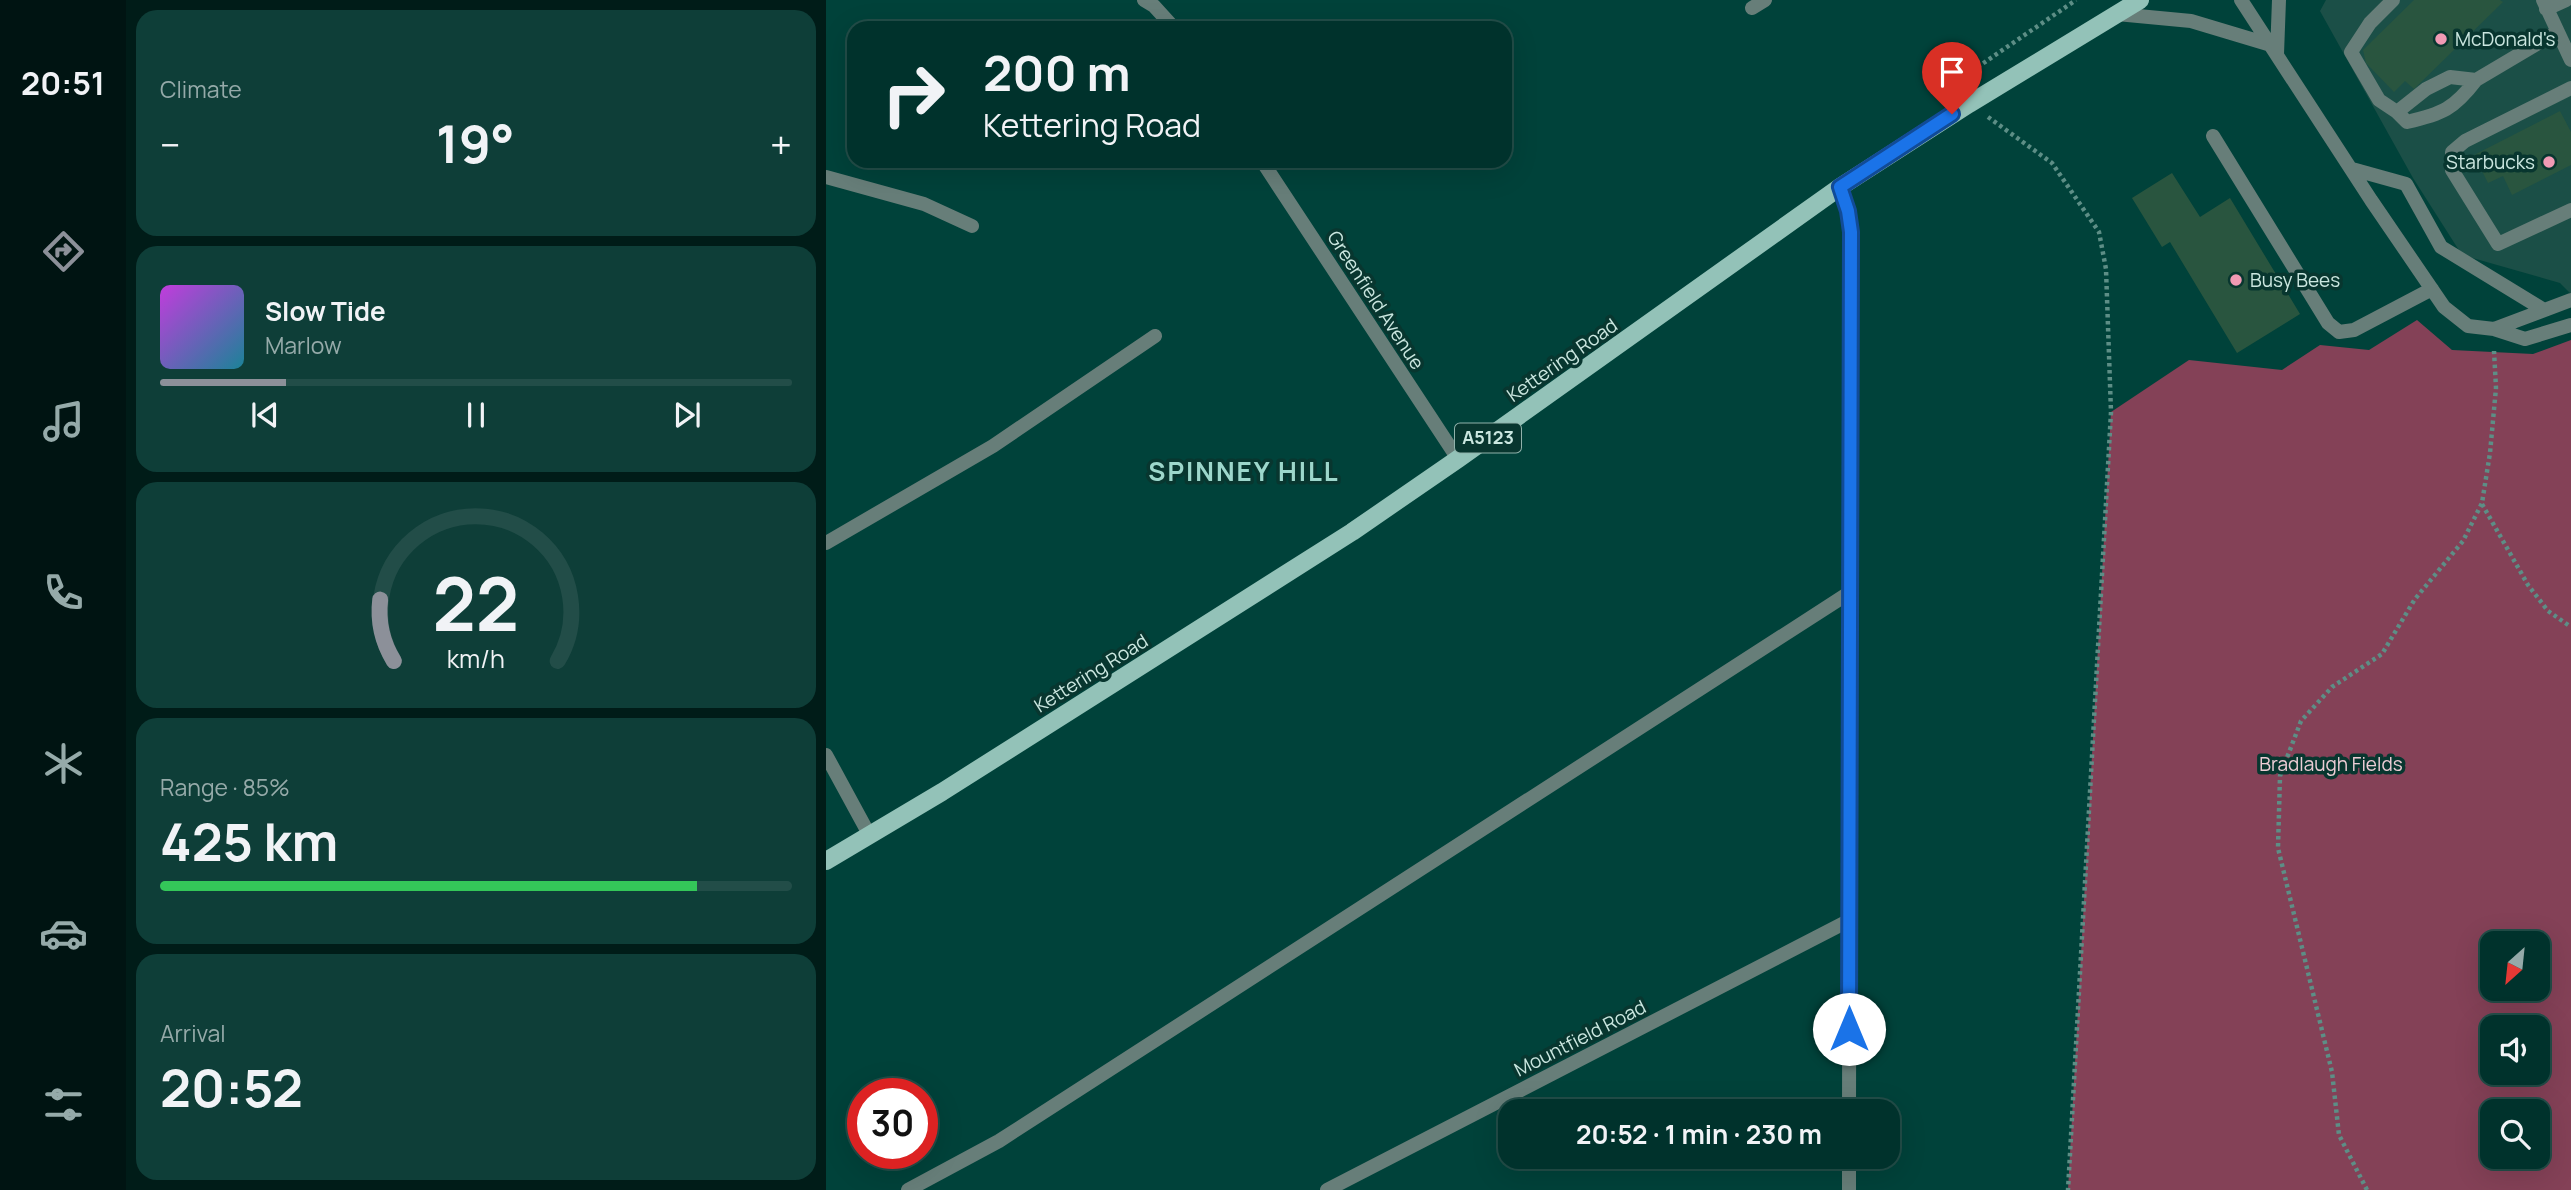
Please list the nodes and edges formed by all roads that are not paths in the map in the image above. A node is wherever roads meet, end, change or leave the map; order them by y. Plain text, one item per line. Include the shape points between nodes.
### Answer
1 (2140, 0) edge
2 (2241, 0) edge
3 (2279, 0) edge
4 (2393, 0) edge
5 (2566, 0) edge
6 (1151, 2) edge
7 (2544, 5) edge
8 (2117, 14) junction
9 (1168, 21) edge
10 (2557, 32) junction
11 (2274, 50) junction
12 (2571, 60) edge
13 (2476, 80) junction
14 (2571, 88) edge
15 (2397, 111) junction
16 (2213, 136) dead end
17 (1267, 168) edge
18 (2351, 169) junction
19 (826, 177) edge
20 (1840, 187) junction
21 (2571, 210) edge
22 (972, 226) dead end
23 (2431, 289) junction
24 (2571, 300) edge
25 (2544, 310) junction
26 (2571, 325) edge
27 (2494, 329) junction
28 (1155, 336) dead end
29 (1458, 459) junction
30 (826, 543) edge
31 (1852, 591) junction
32 (826, 755) edge
33 (870, 836) junction
34 (826, 861) edge
35 (1850, 920) junction
36 (1849, 1099) edge
37 (1849, 1169) edge
38 (908, 1190) edge
39 (1328, 1190) edge
40 (1849, 1190) edge

1 - 8 main road, Kettering Road / A5123
2 - 11 street
3 - 11 street
4 - 15 street via 2351,52 2379,100
5 - 7 street
6 - 9 street
7 - 10 street
8 - 11 street via 2191,21
8 - 20 main road, Kettering Road / A5123
10 - 12 street
10 - 13 street
11 - 18 street
13 - 15 street via 2451,77
13 - 15 street via 2461,99 2436,115 2407,121
14 - 21 street via 2465,141 2452,152 2452,170 2498,244
16 - 23 street via 2328,323 2339,332 2354,330
17 - 29 street, Greenfield Avenue
18 - 23 street
18 - 25 street via 2406,184 2441,247
19 - 22 street via 924,204
20 - 29 main road, Kettering Road / A5123
20 - 31 street via 1851,232
23 - 27 street via 2444,307 2468,326
24 - 25 street
25 - 27 street
26 - 27 street via 2525,339
28 - 30 street via 993,446
29 - 33 main road, Kettering Road / A5123 via 1352,532
31 - 35 street
31 - 38 street via 999,1142
32 - 33 street
33 - 34 main road, Kettering Road / A5123
35 - 36 street
35 - 39 street, Mountfield Road
37 - 40 street

